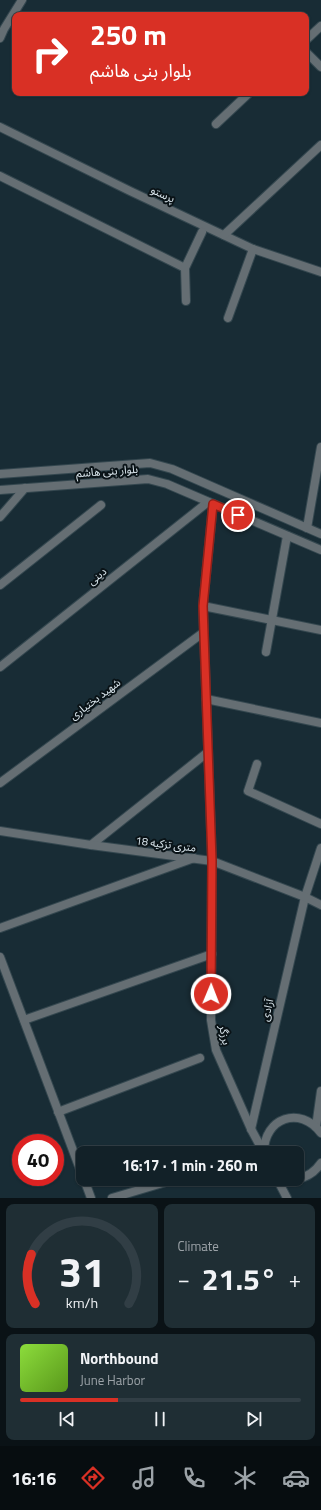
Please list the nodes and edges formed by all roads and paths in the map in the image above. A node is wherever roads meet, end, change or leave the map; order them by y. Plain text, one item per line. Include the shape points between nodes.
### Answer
1 (22, 0) edge
2 (13, 12) edge
3 (12, 14) edge
4 (321, 26) edge
5 (2, 28) edge
6 (309, 37) edge
7 (0, 38) edge
8 (309, 55) edge
9 (321, 67) edge
10 (246, 96) edge
11 (216, 124) dead end
12 (0, 127) edge
13 (321, 145) edge
14 (0, 176) edge
15 (202, 232) dead end
16 (224, 235) junction
17 (253, 248) junction
18 (185, 268) junction
19 (321, 272) edge
20 (186, 302) dead end
21 (228, 318) dead end
22 (321, 447) edge
23 (0, 474) edge
24 (25, 488) junction
25 (0, 490) edge
26 (211, 503) junction
27 (101, 505) dead end
28 (0, 518) edge
29 (307, 528) junction
30 (321, 534) edge
31 (287, 536) junction
32 (321, 550) edge
33 (0, 584) edge
34 (203, 606) junction
35 (272, 620) junction
36 (321, 630) edge
37 (204, 632) junction
38 (266, 652) dead end
39 (0, 667) edge
40 (206, 699) junction
41 (321, 723) edge
42 (208, 752) junction
43 (257, 764) dead end
44 (0, 783) edge
45 (321, 824) edge
46 (0, 831) edge
47 (91, 845) junction
48 (321, 848) edge
49 (194, 858) junction
50 (212, 861) junction
51 (305, 897) junction
52 (321, 905) edge
53 (0, 928) edge
54 (212, 954) junction
55 (0, 957) edge
56 (24, 1020) junction
57 (200, 1058) dead end
58 (321, 1091) edge
59 (58, 1112) junction
60 (251, 1129) junction
61 (318, 1130) edge
62 (260, 1146) edge
63 (264, 1146) edge
64 (76, 1160) edge
65 (321, 1163) edge
66 (304, 1177) edge
67 (86, 1186) edge
68 (152, 1186) edge
69 (281, 1186) edge
70 (91, 1198) edge
71 (112, 1198) edge
72 (287, 1198) edge

1 - 2 street
3 - 5 street
4 - 6 street
5 - 7 street
8 - 9 street
10 - 11 street
12 - 16 street, پرستو
13 - 16 street
14 - 18 street
15 - 18 street
16 - 17 street, پرستو
17 - 19 street, پرستو
17 - 21 street
18 - 20 street
22 - 29 street
23 - 29 street, بلوار بنی هاشم via 150,463
24 - 25 street, بلوار بنی هاشم
24 - 26 street, بلوار بنی هاشم via 148,479 167,484
24 - 28 street
26 - 31 street, بلوار بنی هاشم
26 - 34 street, برزگر
26 - 39 street, دینی
27 - 33 street
29 - 30 street, بلوار بنی هاشم
31 - 32 street, بلوار بنی هاشم
31 - 35 street
34 - 35 street
34 - 37 street, برزگر
35 - 36 street
35 - 38 street
37 - 40 street, برزگر
37 - 44 street, شهید بختیاری
40 - 41 street
40 - 42 street, برزگر
42 - 47 street
42 - 50 street, برزگر
43 - 45 street via 248,791
46 - 47 street, 18 متری تزکیه
47 - 49 street, 18 متری تزکیه
48 - 51 street, آزادی
49 - 50 street, 18 متری تزکیه
49 - 53 street
50 - 51 street, 18 متری تزکیه
50 - 54 street, برزگر
51 - 52 street, 18 متری تزکیه
51 - 60 street, آزادی
54 - 56 street
54 - 60 street, برزگر via 211,1020 216,1050
55 - 56 street
56 - 59 street
57 - 59 street
58 - 61 street
59 - 64 street
60 - 62 street, برزگر
61 - 63 street via 308,1121 289,1118 272,1126
65 - 66 street via 316,1170
67 - 70 street
68 - 71 street
69 - 72 street

